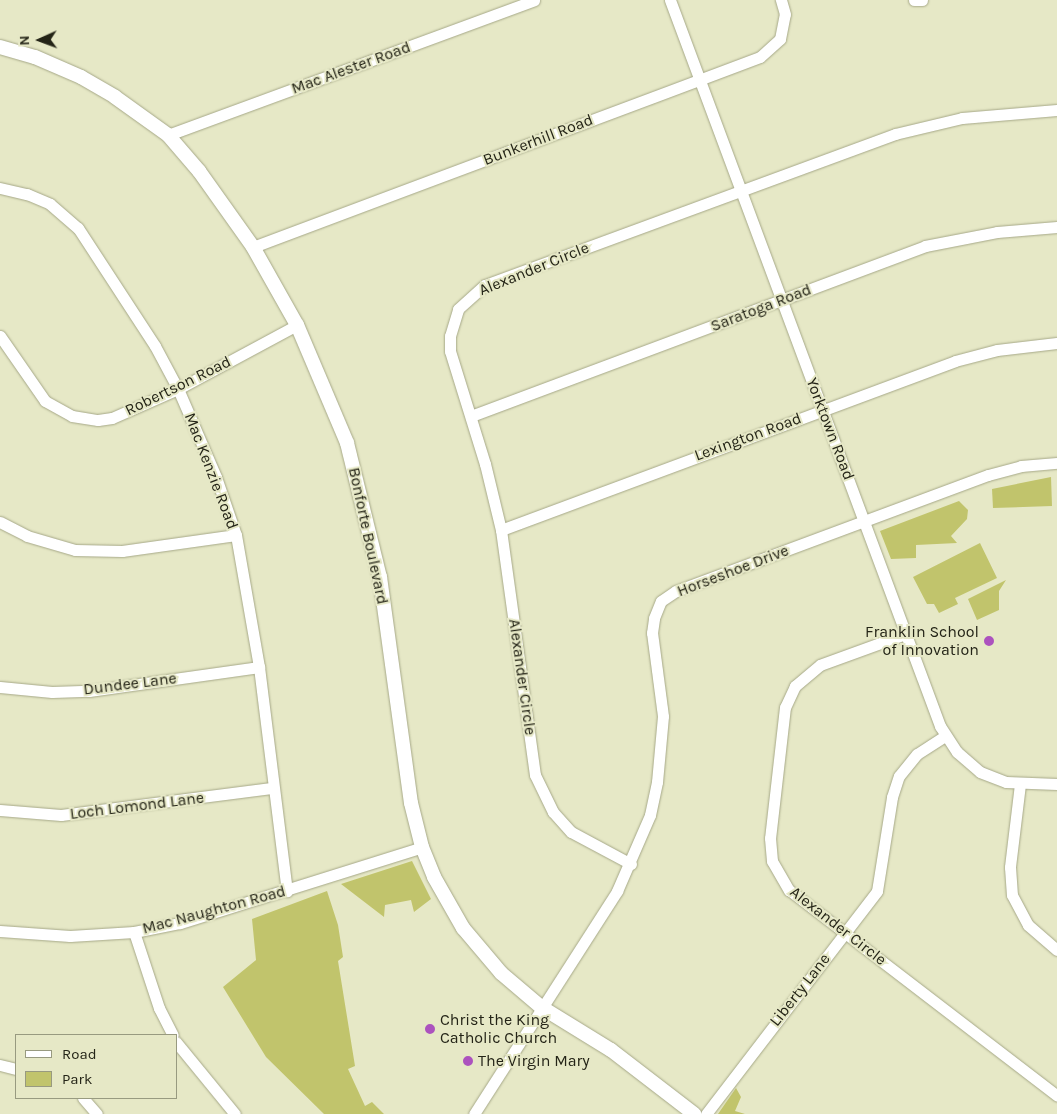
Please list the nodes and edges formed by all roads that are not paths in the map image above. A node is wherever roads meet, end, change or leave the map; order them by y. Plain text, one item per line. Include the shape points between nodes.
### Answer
1 (534, 0) edge
2 (670, 0) edge
3 (781, 0) edge
4 (914, 0) edge
5 (922, 0) edge
6 (507, 5) edge
7 (0, 47) edge
8 (700, 78) junction
9 (1057, 110) edge
10 (168, 135) junction
11 (0, 188) edge
12 (741, 192) junction
13 (1057, 227) edge
14 (253, 247) junction
15 (781, 301) junction
16 (297, 325) junction
17 (0, 336) edge
18 (1057, 343) edge
19 (178, 389) junction
20 (823, 410) junction
21 (471, 416) junction
22 (1057, 463) edge
23 (866, 521) junction
24 (0, 522) edge
25 (501, 530) junction
26 (236, 535) junction
27 (905, 634) junction
28 (259, 667) junction
29 (0, 687) edge
30 (946, 736) junction
31 (1020, 784) junction
32 (1057, 784) edge
33 (273, 788) junction
34 (0, 810) edge
35 (422, 848) junction
36 (631, 864) junction
37 (287, 891) junction
38 (0, 931) edge
39 (134, 932) junction
40 (845, 932) junction
41 (1057, 950) edge
42 (542, 1007) junction
43 (172, 1034) edge
44 (178, 1044) edge
45 (0, 1065) edge
46 (15, 1069) edge
47 (1057, 1096) edge
48 (85, 1099) edge
49 (97, 1114) edge
50 (234, 1114) edge
51 (474, 1114) edge
52 (694, 1114) edge
53 (706, 1114) edge

1 - 6 street, Mac Alester Road
2 - 8 street, Yorktown Road
3 - 8 street, Bunkerhill Road via 783,28 775,47 760,57
4 - 5 street
6 - 10 street, Mac Alester Road
7 - 10 main road, Bonforte Boulevard via 35,57 81,78 115,97
8 - 12 street, Yorktown Road
8 - 14 street, Bunkerhill Road
9 - 12 street, Alexander Circle via 962,118 895,134
10 - 14 main road, Bonforte Boulevard via 200,171
11 - 19 street, Mac Kenzie Road via 27,194 50,204 78,228 149,337
12 - 15 street, Yorktown Road
12 - 21 street, Alexander Circle via 475,291 458,309 450,336 453,364
13 - 15 street, Saratoga Road via 997,232 925,246
14 - 16 main road, Bonforte Boulevard
15 - 20 street, Yorktown Road
15 - 21 street, Saratoga Road
16 - 19 street, Robertson Road
16 - 35 main road, Bonforte Boulevard via 347,443 366,511 380,577 405,765
17 - 19 street, Robertson Road via 45,401 72,416 112,418
18 - 20 street, Lexington Road via 974,355
19 - 26 street, Mac Kenzie Road via 216,477
20 - 23 street, Yorktown Road
20 - 25 street, Lexington Road
21 - 25 street, Alexander Circle
22 - 23 street, Horseshoe Drive via 1004,470
23 - 27 street, Yorktown Road
23 - 36 street, Horseshoe Drive via 676,591 661,601 652,633 663,716 657,782 650,815
24 - 26 street via 27,536 75,550 122,551
25 - 36 street, Alexander Circle via 536,775 543,795 571,832
26 - 28 street, Mac Kenzie Road
27 - 30 street, Yorktown Road
27 - 40 street, Alexander Circle via 810,670 795,686 785,707 770,838 772,861 776,873 789,890
28 - 29 street, Dundee Lane via 89,691 52,692
28 - 33 street, Mac Kenzie Road
30 - 31 street, Yorktown Road via 957,752 980,772
30 - 40 street, Liberty Lane via 917,754 900,776 892,797 880,886
31 - 32 street, Yorktown Road
31 - 41 street via 1010,867 1012,895 1028,925
33 - 34 street, Loch Lomond Lane via 61,815
33 - 37 street, Mac Kenzie Road
35 - 37 street, Mac Naughton Road
35 - 42 main road, Bonforte Boulevard via 449,905 469,935 501,973
36 - 42 street, Horseshoe Drive
37 - 39 street, Mac Naughton Road
38 - 39 street, Mac Naughton Road via 70,936
39 - 43 street via 159,1008
40 - 47 street, Alexander Circle
40 - 53 street, Liberty Lane
42 - 51 street, Horseshoe Drive
42 - 52 main road, Bonforte Boulevard via 612,1050
44 - 50 street
45 - 46 street
48 - 49 street

